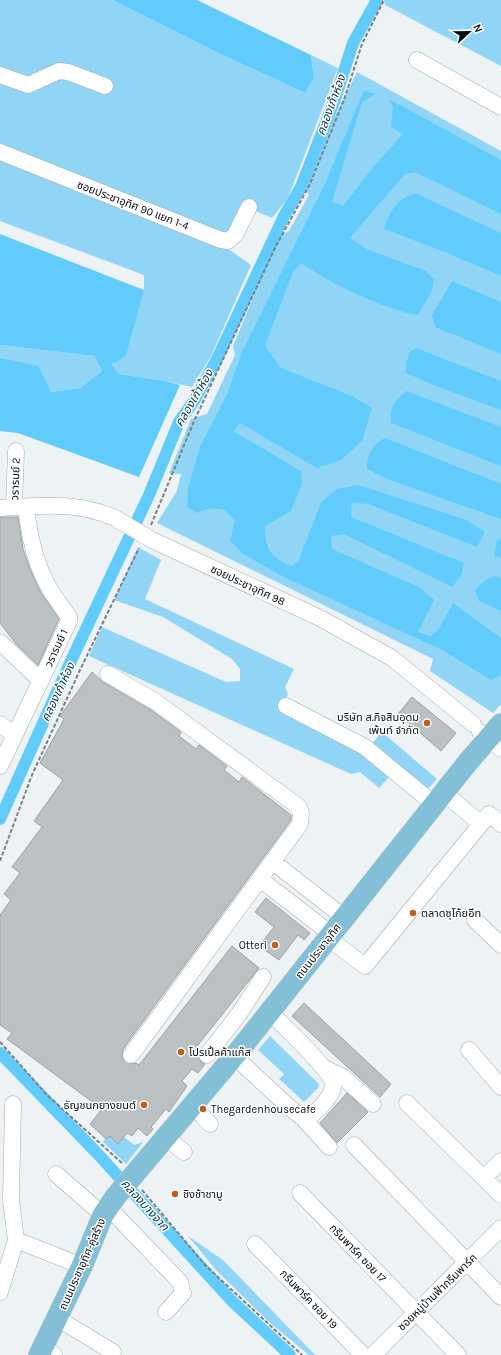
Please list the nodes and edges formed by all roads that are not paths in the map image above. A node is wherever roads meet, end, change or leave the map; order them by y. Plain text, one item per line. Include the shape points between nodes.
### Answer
1 (417, 60) dead end
2 (0, 75) edge
3 (105, 86) dead end
4 (501, 107) edge
5 (0, 152) edge
6 (249, 207) dead end
7 (16, 450) dead end
8 (13, 508) edge
9 (0, 642) edge
10 (108, 674) dead end
11 (41, 681) junction
12 (286, 706) dead end
13 (0, 724) edge
14 (489, 734) edge
15 (15, 735) junction
16 (0, 766) edge
17 (439, 799) junction
18 (481, 824) junction
19 (501, 824) edge
20 (273, 862) junction
21 (260, 879) junction
22 (344, 918) junction
23 (475, 920) dead end
24 (330, 936) junction
25 (501, 945) edge
26 (263, 977) dead end
27 (244, 1007) junction
28 (266, 1017) junction
29 (469, 1050) dead end
30 (130, 1055) dead end
31 (207, 1055) dead end
32 (234, 1056) junction
33 (324, 1068) junction
34 (501, 1087) edge
35 (407, 1103) dead end
36 (13, 1104) dead end
37 (373, 1104) dead end
38 (193, 1106) junction
39 (303, 1118) junction
40 (210, 1124) dead end
41 (166, 1137) junction
42 (354, 1145) dead end
43 (329, 1147) dead end
44 (184, 1152) dead end
45 (501, 1161) edge
46 (56, 1174) dead end
47 (133, 1176) joint
48 (484, 1178) junction
49 (300, 1193) dead end
50 (501, 1195) edge
51 (109, 1206) junction
52 (501, 1228) edge
53 (16, 1240) junction
54 (501, 1242) edge
55 (255, 1244) dead end
56 (82, 1266) junction
57 (470, 1266) junction
58 (0, 1292) edge
59 (501, 1297) edge
60 (166, 1312) dead end
61 (419, 1317) junction
62 (57, 1318) junction
63 (46, 1352) edge
64 (113, 1352) dead end
65 (363, 1355) edge
66 (373, 1355) edge
67 (388, 1355) edge
68 (458, 1355) edge

1 - 4 street
2 - 3 street via 22,85 28,85 52,73 68,72
5 - 6 street, ซอยประชาอุทิศ 90 แยก 1-4 via 221,240 228,241 235,235
7 - 8 street, วรารมย์ 2
8 - 11 street, วรารมย์ 1 via 29,534 39,567 53,595 69,618
8 - 14 street, ซอยประชาอุทิศ 98, bridge via 55,504 104,513 115,518 148,537 320,618 392,658
9 - 11 street
10 - 20 street via 156,702 299,807 302,814 300,824
11 - 15 street, วรารมย์ 1
12 - 17 street via 365,747
13 - 15 street
14 - 17 main road, ถนนประชาอุทิศ
15 - 16 street, วรารมย์ 1
17 - 18 street
17 - 22 main road, ถนนประชาอุทิศ
18 - 19 street via 489,814
18 - 24 street via 365,966
20 - 21 street
20 - 22 street
21 - 24 street
21 - 30 street
22 - 24 main road, ถนนประชาอุทิศ
23 - 25 street
24 - 28 main road, ถนนประชาอุทิศ
26 - 27 street
27 - 28 street
27 - 31 street
28 - 32 main road, ถนนประชาอุทิศ
28 - 33 street
29 - 34 street
32 - 38 main road, ถนนประชาอุทิศ
32 - 39 street
33 - 37 street via 343,1077
33 - 39 street via 333,1082 332,1093 320,1109
35 - 48 street
36 - 53 street via 11,1200
38 - 40 street
38 - 41 main road, ถนนประชาอุทิศ
39 - 43 street
41 - 44 street
41 - 47 main road, ถนนประชาอุทิศ
42 - 57 street
45 - 48 street
46 - 51 street
47 - 51 main road, ถนนประชาอุทิศ-คู่สร้าง
48 - 50 street
49 - 61 street, กรีนพาร์ค ซอย 17
51 - 56 main road, ถนนประชาอุทิศ-คู่สร้าง
51 - 60 street via 180,1282 183,1293
52 - 57 street, ซอยหมู่บ้านฟ้ากรีนพาร์ค
53 - 56 street
53 - 58 street
54 - 57 street, ซอยหมู่บ้านฟ้ากรีนพาร์ค
55 - 65 street, กรีนพาร์ค ซอย 19
56 - 62 main road, ถนนประชาอุทิศ-คู่สร้าง
57 - 59 street
57 - 61 street, ซอยหมู่บ้านฟ้ากรีนพาร์ค
61 - 66 street, ซอยหมู่บ้านฟ้ากรีนพาร์ค
61 - 67 street, ซอยหมู่บ้านฟ้ากรีนพาร์ค
61 - 68 street, กรีนพาร์ค ซอย 17
62 - 63 main road, ถนนประชาอุทิศ-คู่สร้าง
62 - 64 street

